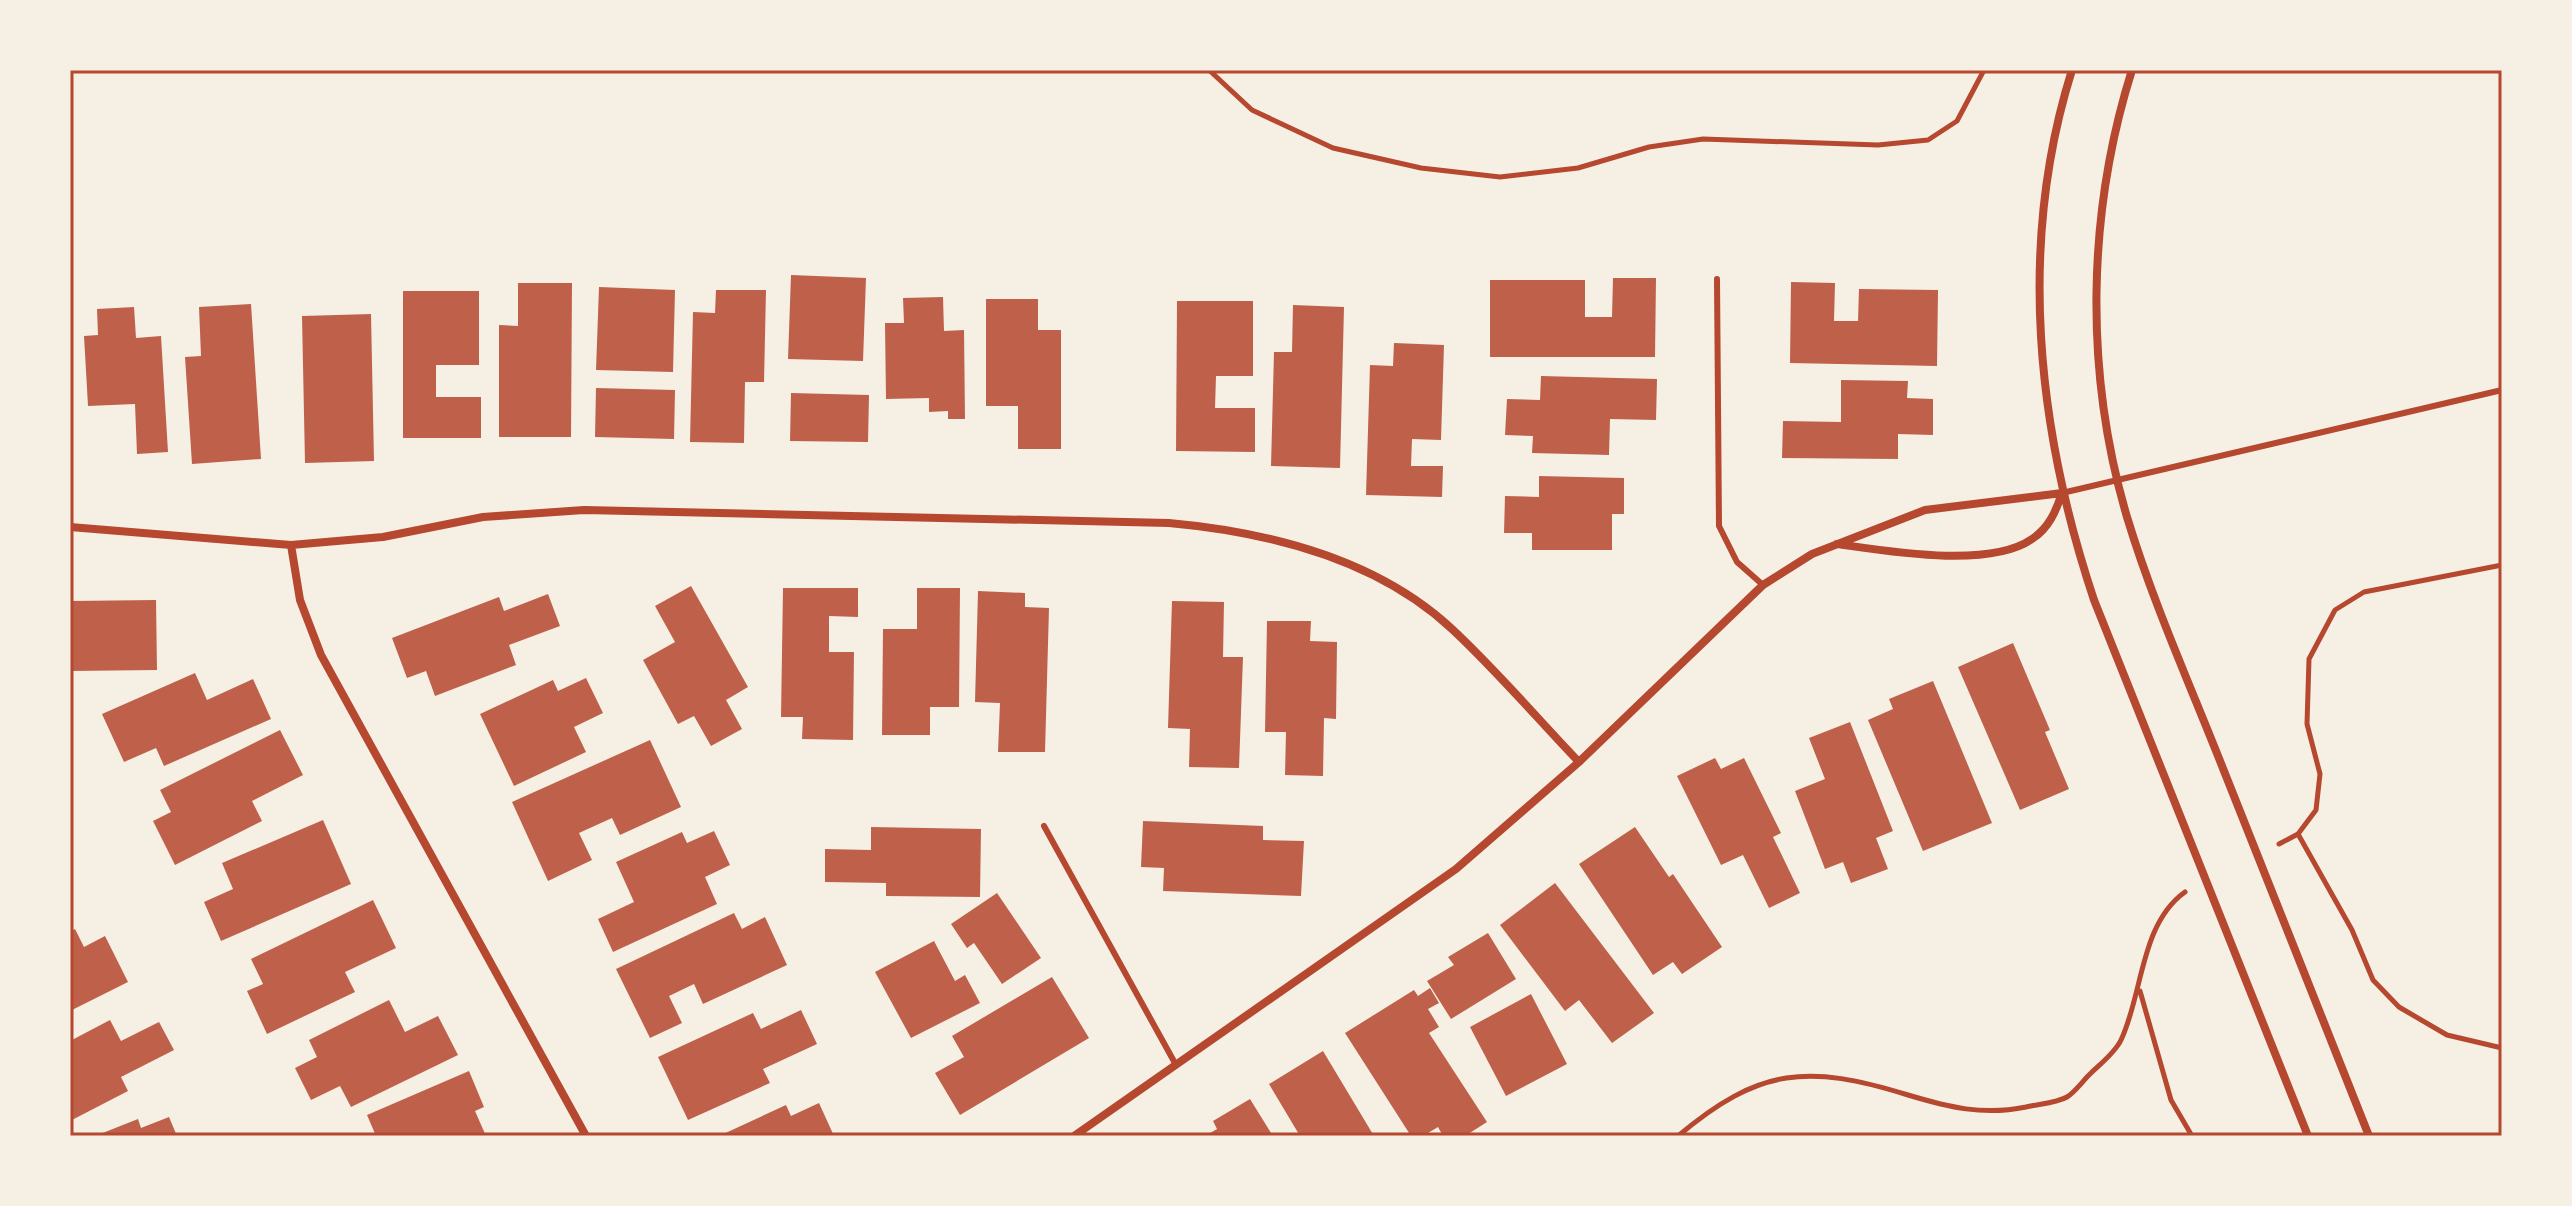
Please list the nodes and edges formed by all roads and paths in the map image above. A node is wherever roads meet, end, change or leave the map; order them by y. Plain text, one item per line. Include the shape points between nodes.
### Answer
1 (1209, 70) edge
2 (1984, 70) edge
3 (2072, 70) edge
4 (2132, 70) edge
5 (1717, 279) dead end
6 (2502, 390) edge
7 (2118, 479) junction
8 (2062, 493) junction
9 (70, 527) edge
10 (1837, 544) junction
11 (291, 545) junction
12 (2502, 565) edge
13 (1763, 585) junction
14 (1579, 762) junction
15 (1044, 826) dead end
16 (2298, 834) junction
17 (2257, 855) junction
18 (2205, 878) junction
19 (2140, 989) junction
20 (2502, 1048) edge
21 (1176, 1065) junction
22 (586, 1136) edge
23 (1074, 1136) edge
24 (1678, 1136) edge
25 (2192, 1136) edge
26 (2308, 1136) edge
27 (2369, 1136) edge

1 - 2 path via 1252,110 1333,148 1421,168 1500,177 1578,168 1649,147 1703,139 1878,145 1928,140 1957,121
3 - 8 street via 2051,159 2039,310 2043,385
4 - 7 street via 2108,169 2098,240 2100,379
5 - 13 lane via 1719,526 1737,562
6 - 7 lane
7 - 8 lane
7 - 17 street via 2148,581
8 - 10 street via 1925,510
8 - 10 street via 2044,529 2003,551 1920,556
8 - 18 street via 2094,600
9 - 11 street
10 - 13 street
11 - 14 street via 383,537 483,517 584,510 1220,528 1318,552 1409,597 1450,627
11 - 22 street via 300,600 321,655
12 - 16 path via 2364,592 2335,610 2309,659 2307,724 2320,774 2316,810
13 - 14 street
14 - 21 street via 1456,869
15 - 21 lane
16 - 17 path
16 - 20 path via 2352,930 2373,980 2399,1007 2447,1035
17 - 27 street
18 - 19 path via 2175,899 2152,936
18 - 26 street
19 - 24 path via 2120,1043 2066,1098 2006,1111 1961,1111 1867,1082 1811,1073 1769,1080 1706,1112
19 - 25 path via 2171,1100
21 - 23 street

